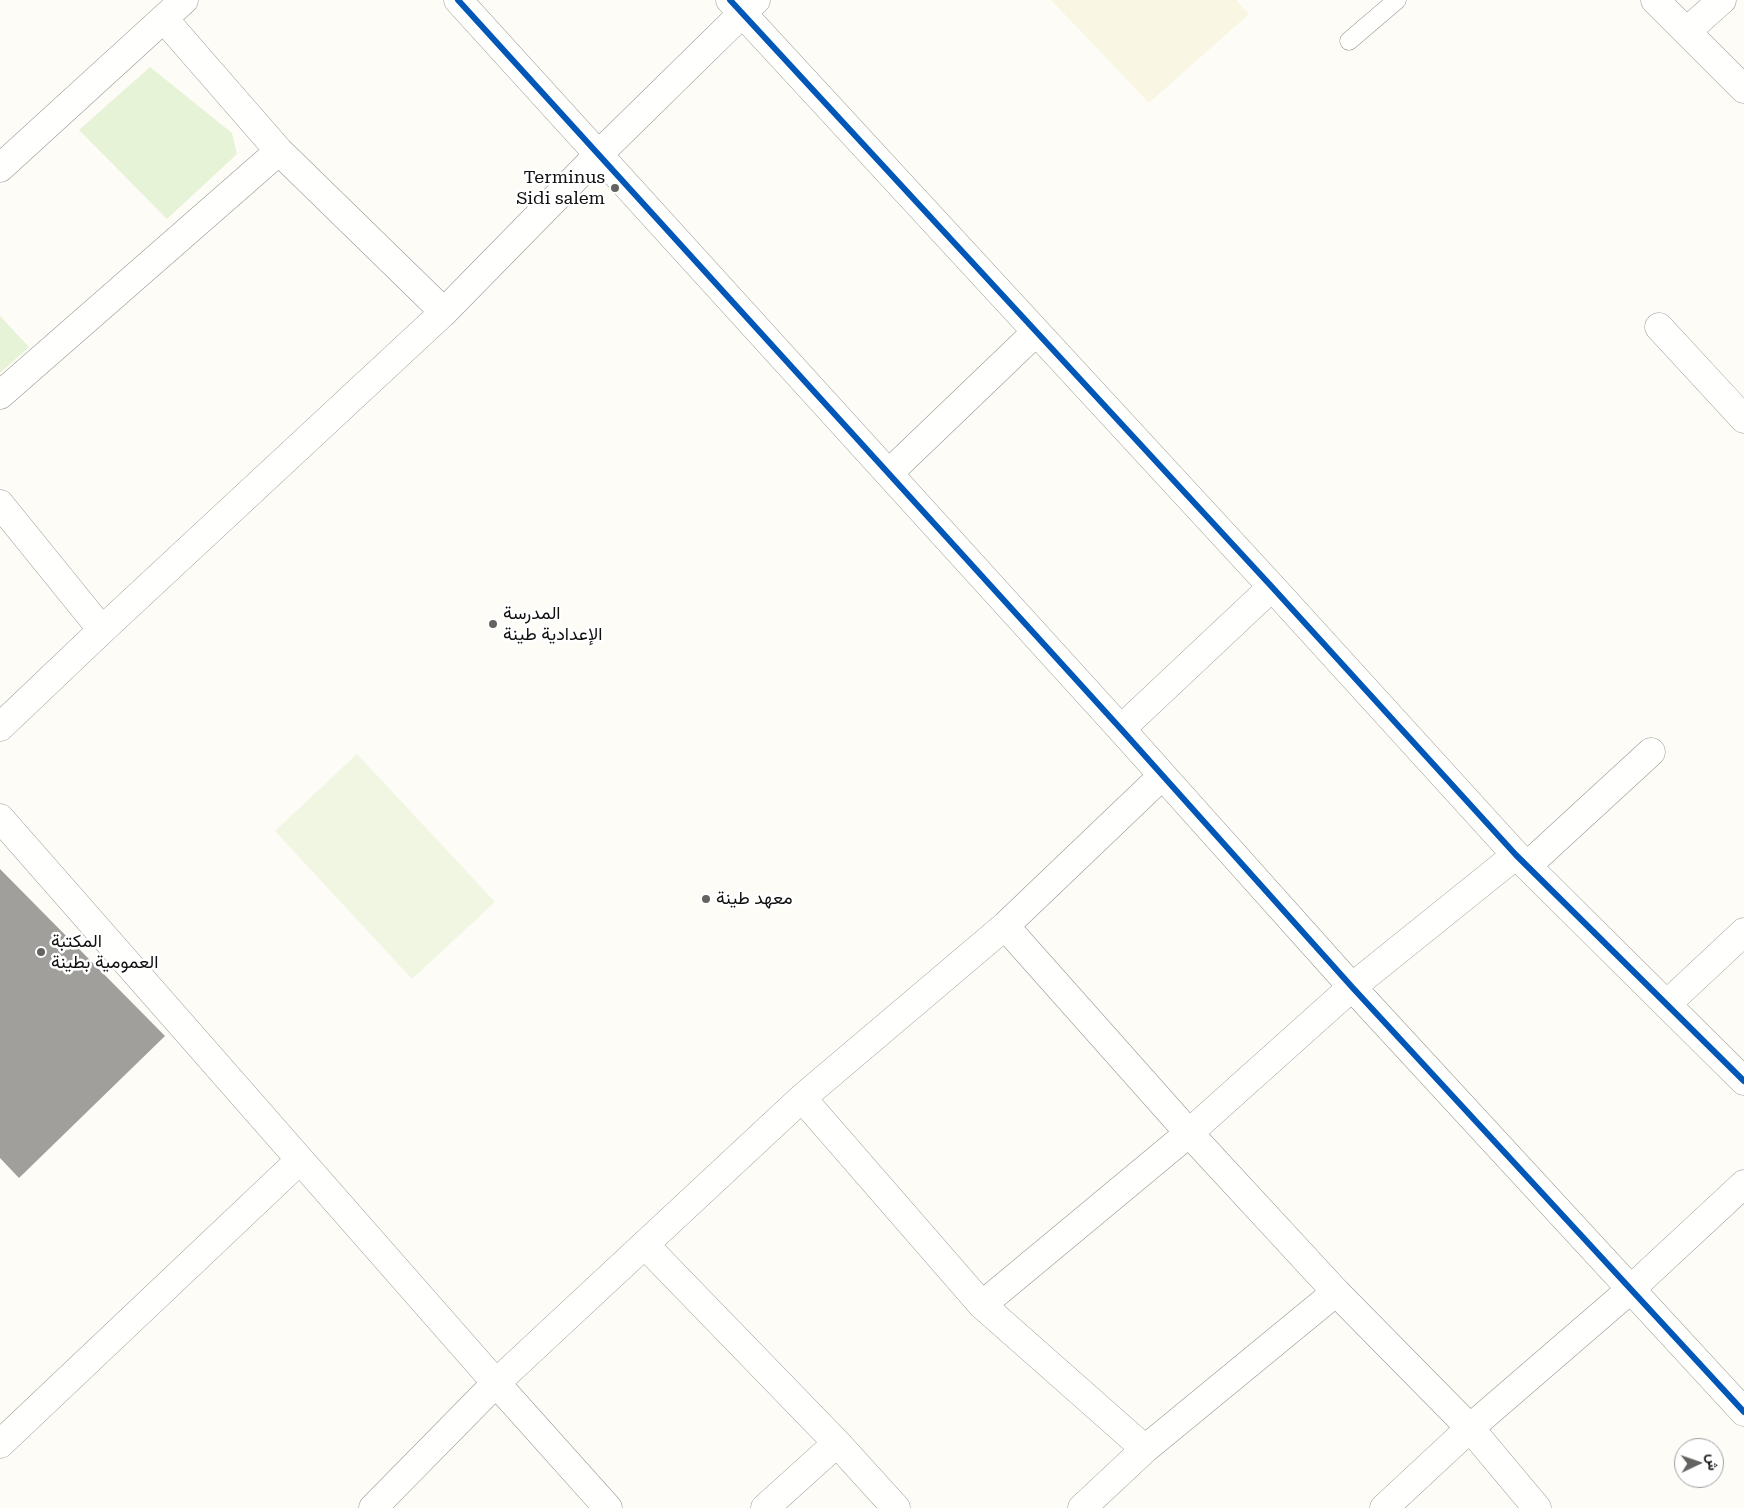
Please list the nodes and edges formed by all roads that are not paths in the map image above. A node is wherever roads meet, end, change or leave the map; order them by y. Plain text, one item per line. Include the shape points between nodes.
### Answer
1 (184, 0) edge
2 (458, 0) edge
3 (1397, 0) edge
4 (1655, 0) edge
5 (1722, 0) edge
6 (743, 4) edge
7 (164, 20) junction
8 (1687, 31) junction
9 (1349, 41) dead end
10 (1744, 89) edge
11 (279, 151) junction
12 (598, 155) junction
13 (4, 157) edge
14 (444, 312) junction
15 (1659, 327) dead end
16 (1036, 332) junction
17 (0, 395) edge
18 (1744, 418) edge
19 (889, 473) junction
20 (0, 504) edge
21 (1272, 587) junction
22 (102, 630) junction
23 (0, 727) edge
24 (1121, 728) junction
25 (1651, 752) dead end
26 (1162, 776) junction
27 (0, 818) edge
28 (1522, 860) junction
29 (1005, 926) junction
30 (1744, 932) edge
31 (1352, 987) junction
32 (1666, 1004) junction
33 (1744, 1082) edge
34 (802, 1098) junction
35 (1189, 1133) junction
36 (300, 1160) junction
37 (1744, 1184) edge
38 (645, 1245) junction
39 (1631, 1289) junction
40 (1336, 1292) junction
41 (982, 1305) junction
42 (496, 1383) junction
43 (1744, 1412) edge
44 (1470, 1428) junction
45 (837, 1443) junction
46 (0, 1444) edge
47 (1145, 1448) junction
48 (374, 1508) edge
49 (608, 1508) edge
50 (765, 1508) edge
51 (896, 1508) edge
52 (1082, 1508) edge
53 (1384, 1508) edge
54 (1537, 1508) edge

1 - 7 street
2 - 12 street
3 - 9 lane
4 - 8 street
5 - 8 street
6 - 12 street
6 - 16 street
7 - 11 street
7 - 13 street
8 - 10 street
11 - 14 street
11 - 17 street
12 - 14 street
12 - 19 street
14 - 22 street
15 - 18 street
16 - 19 street
16 - 21 street
19 - 24 street
20 - 22 street
21 - 24 street
21 - 28 street
22 - 23 street
24 - 26 street
25 - 28 street
26 - 29 street
26 - 31 street
27 - 36 street
28 - 31 street
28 - 32 street
29 - 34 street
29 - 35 street
30 - 32 street
31 - 35 street
31 - 39 street
32 - 33 street
34 - 38 street
34 - 41 street
35 - 40 street
35 - 41 street
36 - 42 street
36 - 46 street
37 - 39 street
38 - 42 street
38 - 45 street
39 - 43 street
39 - 44 street
40 - 44 street
40 - 47 street
41 - 47 street
42 - 48 street
42 - 49 street
44 - 53 street
44 - 54 street
45 - 50 street
45 - 51 street
47 - 52 street

